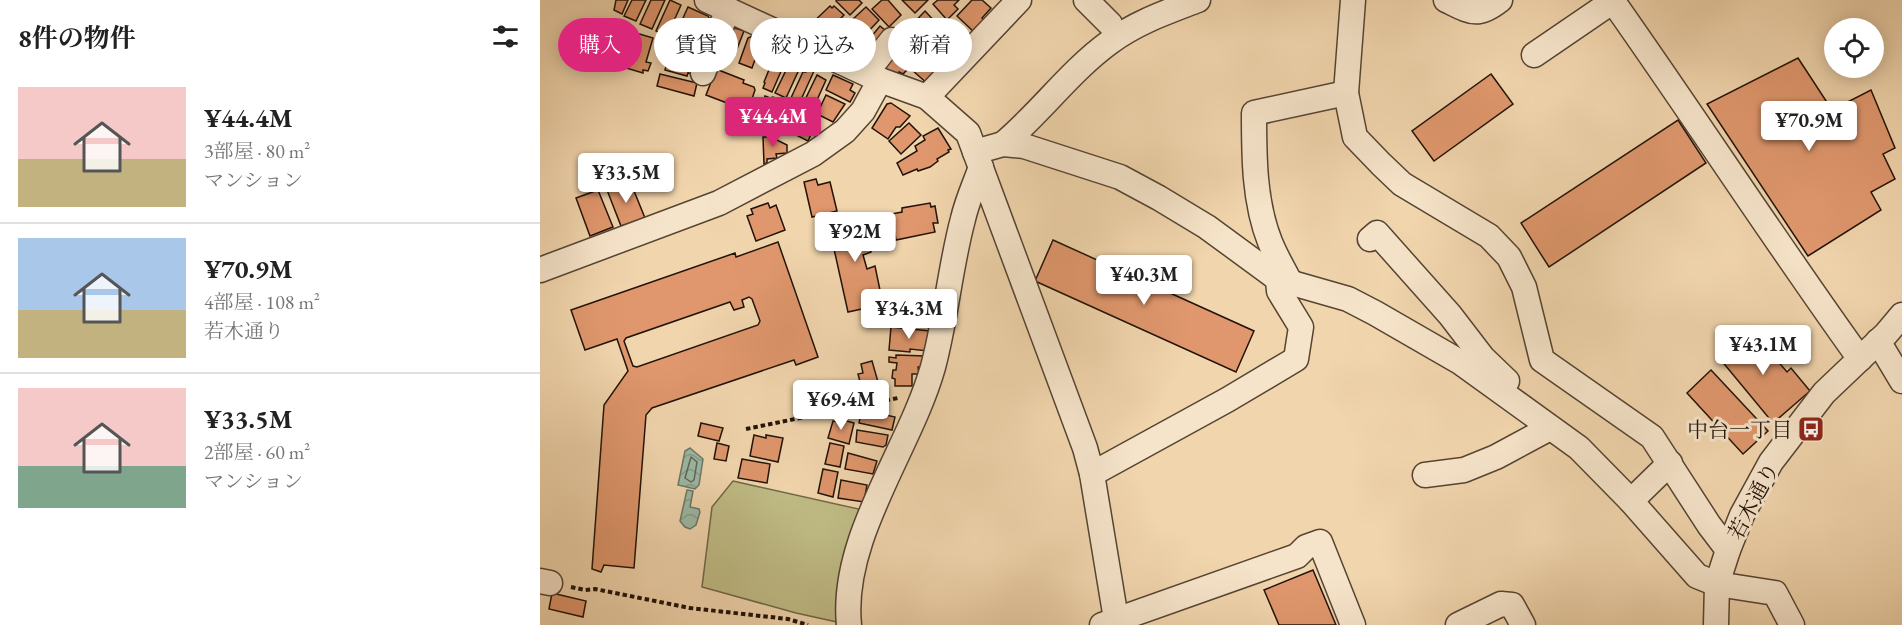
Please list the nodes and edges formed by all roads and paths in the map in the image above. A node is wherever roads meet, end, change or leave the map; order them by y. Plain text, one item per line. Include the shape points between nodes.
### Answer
1 (1086, 0) edge
2 (1198, 0) edge
3 (1353, 0) edge
4 (1446, 0) edge
5 (1500, 0) edge
6 (1612, 1) edge
7 (1009, 3) edge
8 (717, 5) edge
9 (1115, 31) junction
10 (888, 48) edge
11 (1534, 55) dead end
12 (703, 73) dead end
13 (873, 77) junction
14 (1346, 93) junction
15 (927, 97) junction
16 (1003, 144) junction
17 (978, 160) junction
18 (1370, 239) dead end
19 (540, 270) edge
20 (1285, 282) junction
21 (1902, 315) edge
22 (1878, 341) junction
23 (1860, 360) junction
24 (1902, 381) edge
25 (922, 396) junction
26 (1541, 422) junction
27 (746, 429) dead end
28 (1670, 464) junction
29 (1092, 474) junction
30 (1425, 475) dead end
31 (1631, 501) junction
32 (1728, 550) junction
33 (1717, 584) junction
34 (585, 590) dead end
35 (1112, 624) edge
36 (808, 625) edge
37 (849, 625) edge
38 (1353, 625) edge
39 (1458, 625) edge
40 (1523, 625) edge
41 (1716, 625) edge
42 (1792, 625) edge

1 - 9 street
2 - 9 street
3 - 14 street
4 - 5 street via 1470,12 1486,11
6 - 11 street
6 - 23 street
7 - 15 street
8 - 12 street
8 - 13 street
9 - 16 street
10 - 13 street
13 - 15 street
13 - 19 street via 862,111 845,131 813,154 719,203
14 - 20 street via 1254,113 1258,194
14 - 28 street via 1355,137 1381,164 1402,184 1489,236 1509,256 1524,288 1542,360 1652,436
15 - 17 street via 968,133
16 - 17 street
16 - 20 street via 1024,146 1120,177 1207,227
17 - 25 street via 933,366
17 - 29 street
18 - 26 street via 1377,233 1483,358 1529,400
20 - 26 street via 1348,299 1375,313 1460,362
20 - 29 street via 1280,291 1301,327 1296,359
21 - 22 street, 若木通り
22 - 23 street, 若木通り
22 - 24 street
23 - 32 street, 若木通り via 1824,393 1771,462
25 - 27 path via 887,399
25 - 37 street via 853,561
26 - 30 street via 1496,457 1464,470
26 - 31 street via 1579,448
28 - 31 street
28 - 32 street
29 - 35 street
31 - 33 street via 1697,576
32 - 33 street, 若木通り
33 - 41 street, 若木通り
33 - 42 street via 1775,593
34 - 36 path
35 - 38 street via 1297,556 1320,542
39 - 40 street via 1500,604 1512,605

